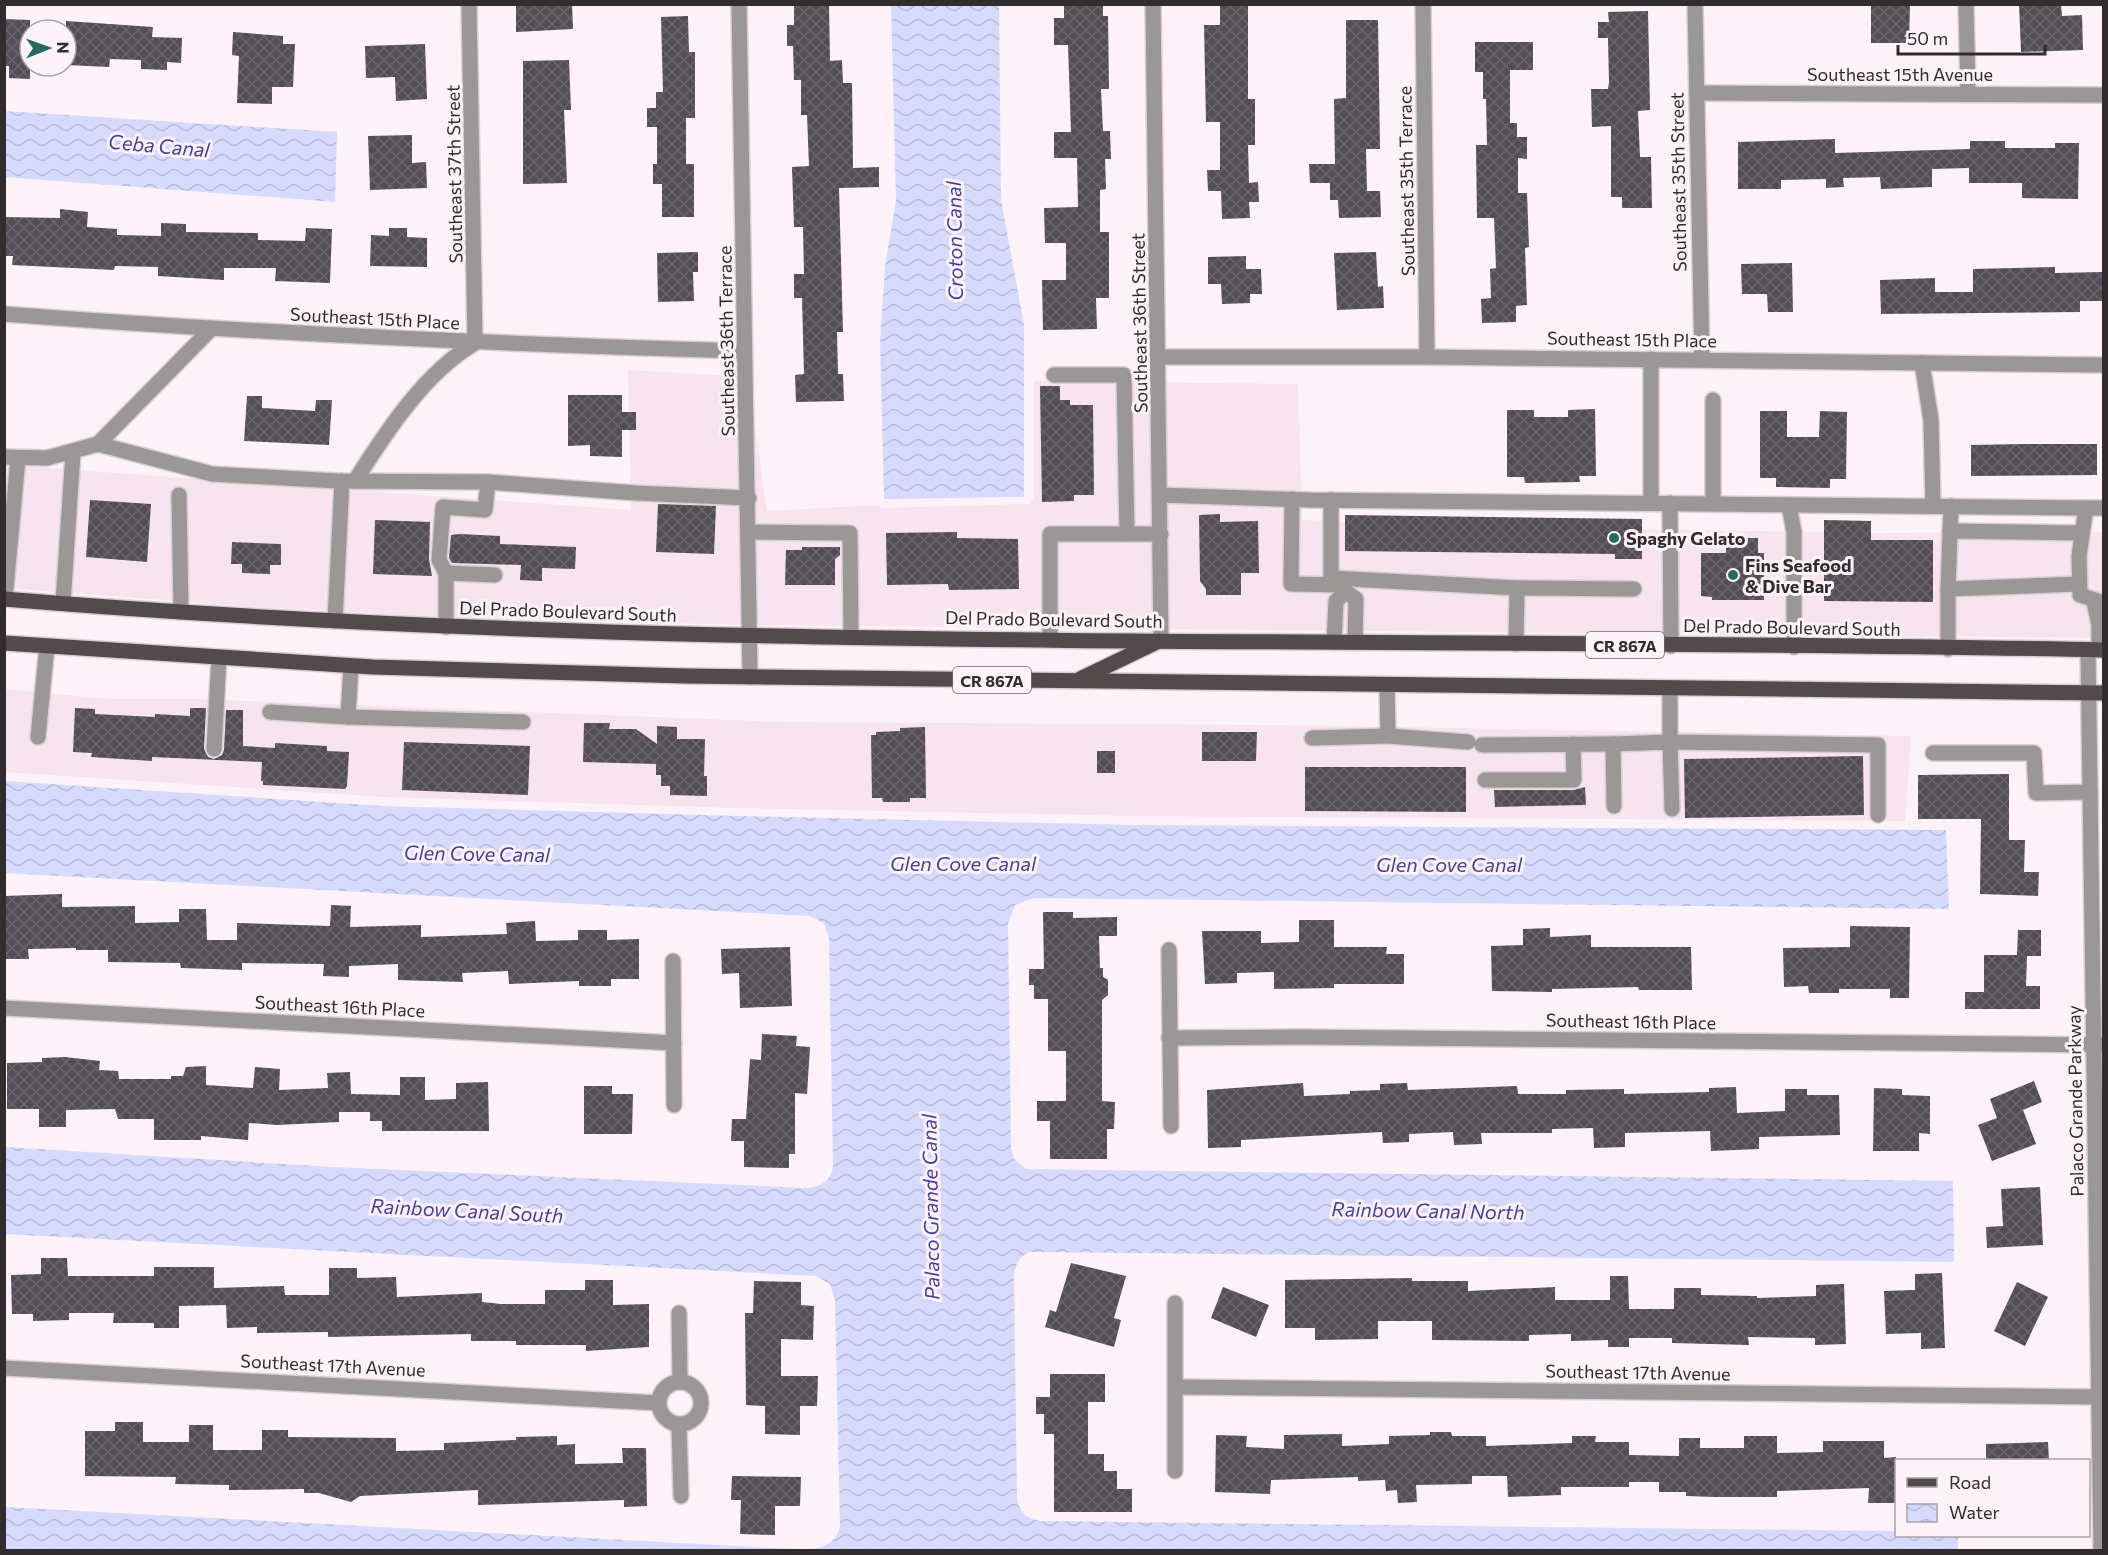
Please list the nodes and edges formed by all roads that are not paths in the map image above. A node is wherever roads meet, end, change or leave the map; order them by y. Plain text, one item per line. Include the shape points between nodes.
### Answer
1 (469, 4) edge
2 (740, 4) edge
3 (1153, 4) edge
4 (1423, 4) edge
5 (1695, 4) edge
6 (1966, 4) edge
7 (1696, 93) junction
8 (1968, 94) junction
9 (2103, 95) edge
10 (4, 314) edge
11 (210, 330) junction
12 (475, 343) junction
13 (744, 351) junction
14 (1160, 357) junction
15 (1427, 357) junction
16 (1651, 359) junction
17 (1702, 360) junction
18 (1922, 363) junction
19 (2103, 365) edge
20 (1054, 375) dead end
21 (1713, 400) dead end
22 (98, 444) junction
23 (73, 453) junction
24 (11, 458) edge
25 (349, 481) junction
26 (488, 482) junction
27 (179, 495) dead end
28 (1160, 495) junction
29 (749, 498) junction
30 (1292, 499) junction
31 (1331, 500) junction
32 (1651, 503) junction
33 (1670, 503) junction
34 (1713, 504) junction
35 (1789, 505) junction
36 (1933, 506) junction
37 (1951, 506) junction
38 (2086, 508) junction
39 (2103, 508) edge
40 (1950, 531) junction
41 (750, 532) junction
42 (2082, 533) junction
43 (1127, 534) junction
44 (1161, 534) junction
45 (446, 573) junction
46 (495, 574) dead end
47 (2079, 584) junction
48 (1346, 586) junction
49 (1517, 588) junction
50 (1634, 588) dead end
51 (1948, 590) junction
52 (5, 599) edge
53 (2099, 602) edge
54 (63, 603) junction
55 (180, 612) junction
56 (334, 621) junction
57 (2101, 622) edge
58 (446, 627) junction
59 (751, 635) junction
60 (851, 636) junction
61 (1050, 639) junction
62 (1161, 640) junction
63 (1334, 642) junction
64 (1355, 642) junction
65 (4, 643) edge
66 (1516, 644) junction
67 (46, 646) junction
68 (1671, 646) junction
69 (1794, 647) junction
70 (1948, 649) junction
71 (2097, 650) edge
72 (219, 657) junction
73 (351, 666) junction
74 (750, 677) junction
75 (1074, 682) junction
76 (1387, 685) junction
77 (1670, 688) junction
78 (2096, 693) edge
79 (270, 712) dead end
80 (348, 717) junction
81 (523, 722) dead end
82 (1388, 736) junction
83 (38, 737) dead end
84 (1312, 738) dead end
85 (1670, 742) junction
86 (1573, 744) junction
87 (1613, 744) junction
88 (214, 749) dead end
89 (1933, 753) dead end
90 (1485, 780) dead end
91 (2090, 792) junction
92 (1614, 806) dead end
93 (1672, 809) dead end
94 (1878, 815) dead end
95 (1169, 950) dead end
96 (673, 962) dead end
97 (4, 1008) edge
98 (1169, 1038) junction
99 (674, 1043) junction
100 (2098, 1045) edge
101 (674, 1104) dead end
102 (1171, 1126) dead end
103 (1175, 1303) dead end
104 (679, 1312) dead end
105 (4, 1368) edge
106 (680, 1382) junction
107 (1177, 1388) junction
108 (2101, 1396) edge
109 (659, 1403) junction
110 (679, 1425) junction
111 (1175, 1471) dead end
112 (681, 1496) dead end
113 (2101, 1551) edge

1 - 12 street, Southeast 37th Street
2 - 13 street, Southeast 36th Terrace
3 - 14 street, Southeast 36th Street
4 - 15 street, Southeast 35th Terrace
5 - 7 street, Southeast 35th Street
6 - 8 street
7 - 8 street, Southeast 15th Avenue
7 - 17 street, Southeast 35th Street
8 - 9 street, Southeast 15th Avenue
10 - 11 street, Southeast 15th Place
11 - 12 street, Southeast 15th Place
11 - 22 street
12 - 13 street, Southeast 15th Place
12 - 25 street via 452,356
13 - 29 street, Southeast 36th Terrace
14 - 15 street, Southeast 15th Place
14 - 28 street, Southeast 36th Street
15 - 16 street, Southeast 15th Place
16 - 17 street, Southeast 15th Place
16 - 32 street
17 - 18 street, Southeast 15th Place
18 - 19 street, Southeast 15th Place
18 - 36 street via 1932,432
20 - 43 street via 1124,375
21 - 34 street
22 - 23 street
22 - 25 street via 212,474
23 - 24 street
23 - 54 street
24 - 52 street
25 - 26 street
25 - 56 street
26 - 29 street
26 - 45 street via 484,510 443,507 439,561
27 - 55 street
28 - 30 street
28 - 44 street, Southeast 36th Street
29 - 41 street, Southeast 36th Terrace
30 - 31 street
30 - 48 street via 1291,584
31 - 32 street
31 - 48 street via 1331,578
32 - 33 street
33 - 34 street
33 - 68 street
34 - 35 street
35 - 36 street
35 - 69 street via 1794,532
36 - 37 street
37 - 38 street
37 - 40 street
38 - 39 street
38 - 42 street
40 - 42 street
40 - 51 street
41 - 59 street, Southeast 36th Terrace
41 - 60 street via 850,533
42 - 47 street
43 - 44 street
43 - 61 street via 1050,534
44 - 62 street, Southeast 36th Street
45 - 46 street
45 - 58 street
47 - 51 street
47 - 53 street via 2080,595
48 - 49 street
48 - 63 street via 1336,601
48 - 64 street via 1356,599
49 - 50 street
49 - 66 street
51 - 70 street
52 - 54 main road, Del Prado Boulevard South / CR 867A
53 - 57 street, Palaco Grande Parkway
54 - 55 main road, Del Prado Boulevard South / CR 867A
55 - 56 main road, Del Prado Boulevard South / CR 867A
56 - 58 main road, Del Prado Boulevard South / CR 867A
57 - 71 street, Palaco Grande Parkway
58 - 59 main road, Del Prado Boulevard South / CR 867A
59 - 60 main road, Del Prado Boulevard South / CR 867A
59 - 74 street, Southeast 36th Terrace
60 - 61 main road, Del Prado Boulevard South / CR 867A
61 - 62 main road, Del Prado Boulevard South / CR 867A
62 - 63 main road, Del Prado Boulevard South / CR 867A
62 - 75 main road
63 - 64 main road, Del Prado Boulevard South / CR 867A
64 - 66 main road, Del Prado Boulevard South / CR 867A
65 - 67 main road, CR 867A
66 - 68 main road, Del Prado Boulevard South / CR 867A
67 - 72 main road, CR 867A
67 - 83 street
68 - 69 main road, Del Prado Boulevard South / CR 867A
69 - 70 main road, Del Prado Boulevard South / CR 867A
70 - 71 main road, Del Prado Boulevard South / CR 867A
71 - 78 street, Palaco Grande Parkway
72 - 73 main road, CR 867A
72 - 88 street
73 - 74 main road, CR 867A
73 - 80 street
74 - 75 main road, CR 867A
75 - 76 main road, CR 867A
76 - 77 main road, CR 867A
76 - 82 street
77 - 78 main road, CR 867A
77 - 85 street
78 - 91 street, Palaco Grande Parkway
79 - 80 street
80 - 81 street
82 - 84 street
82 - 86 street via 1475,743
85 - 87 street
85 - 93 street
85 - 94 street via 1878,745
86 - 87 street
86 - 90 street via 1574,780
87 - 92 street
89 - 91 street via 2034,753 2037,793
91 - 100 street, Palaco Grande Parkway
95 - 98 street
96 - 99 street
97 - 99 street, Southeast 16th Place
98 - 100 street, Southeast 16th Place
98 - 102 street
99 - 101 street
100 - 108 street, Palaco Grande Parkway
103 - 107 street
104 - 106 street
105 - 109 street, Southeast 17th Avenue
106 - 109 street via 667,1386
106 - 110 street via 697,1391 701,1403 692,1421
107 - 108 street, Southeast 17th Avenue
107 - 111 street
108 - 113 street, Palaco Grande Parkway
109 - 110 street via 662,1416
110 - 112 street

